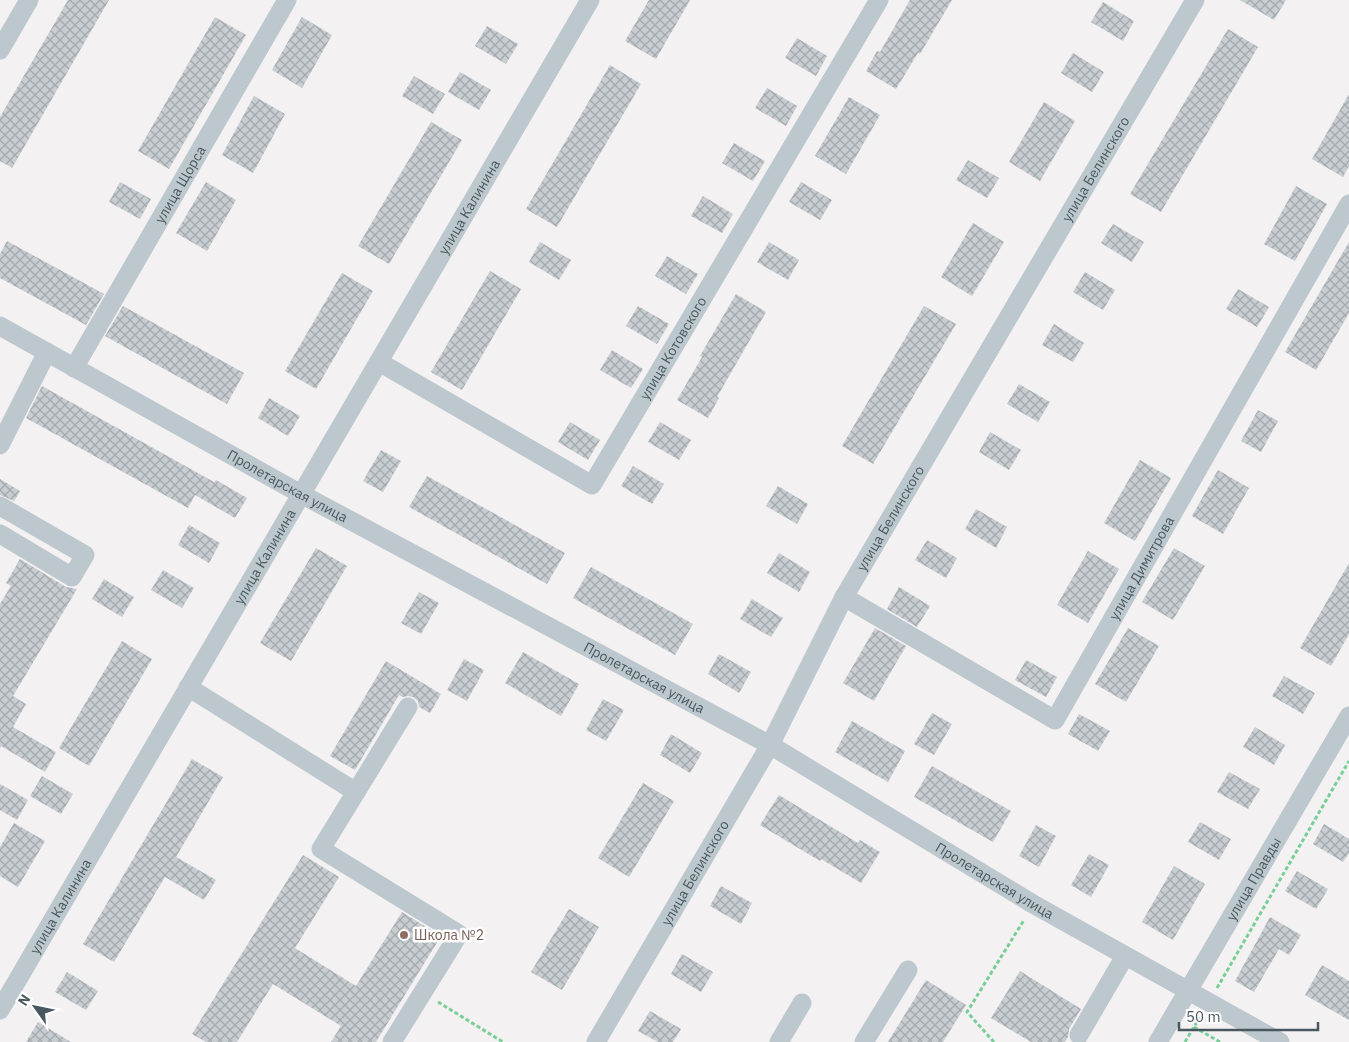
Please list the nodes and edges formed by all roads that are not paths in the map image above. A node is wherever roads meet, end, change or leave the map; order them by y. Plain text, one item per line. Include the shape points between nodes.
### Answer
1 (29, 0) edge
2 (286, 0) edge
3 (590, 0) edge
4 (879, 0) edge
5 (1196, 0) edge
6 (0, 50) edge
7 (1349, 204) edge
8 (0, 326) edge
9 (47, 352) junction
10 (379, 362) junction
11 (74, 368) junction
12 (0, 445) edge
13 (301, 494) junction
14 (0, 506) edge
15 (2, 539) edge
16 (844, 597) junction
17 (188, 687) junction
18 (408, 707) dead end
19 (1349, 716) edge
20 (770, 745) junction
21 (356, 792) junction
22 (1125, 956) junction
23 (908, 970) dead end
24 (1188, 990) junction
25 (802, 1003) dead end
26 (0, 1010) edge
27 (1080, 1036) dead end
28 (392, 1042) edge
29 (596, 1042) edge
30 (780, 1042) edge
31 (864, 1042) edge
32 (1158, 1042) edge
33 (1280, 1042) edge

1 - 6 street
2 - 11 street, улица Щорса
3 - 10 street, улица Калинина
4 - 10 street, улица Котовского via 592,485
5 - 16 street, улица Белинского
7 - 16 street, улица Димитрова via 1055,720
8 - 9 street, Пролетарская улица
9 - 11 street, Пролетарская улица
9 - 12 street
10 - 13 street, улица Калинина
11 - 13 street, Пролетарская улица
13 - 17 street, улица Калинина
13 - 20 street, Пролетарская улица
14 - 15 street via 85,555 72,577
16 - 20 street, улица Белинского
17 - 21 street
17 - 26 street, улица Калинина
18 - 21 street
19 - 24 street, улица Правды
20 - 22 street, Пролетарская улица
20 - 29 street, улица Белинского
21 - 28 street via 321,849 459,934
22 - 24 street, Пролетарская улица
22 - 27 street
23 - 31 street
24 - 32 street, улица Правды
24 - 33 street, Пролетарская улица
25 - 30 street

